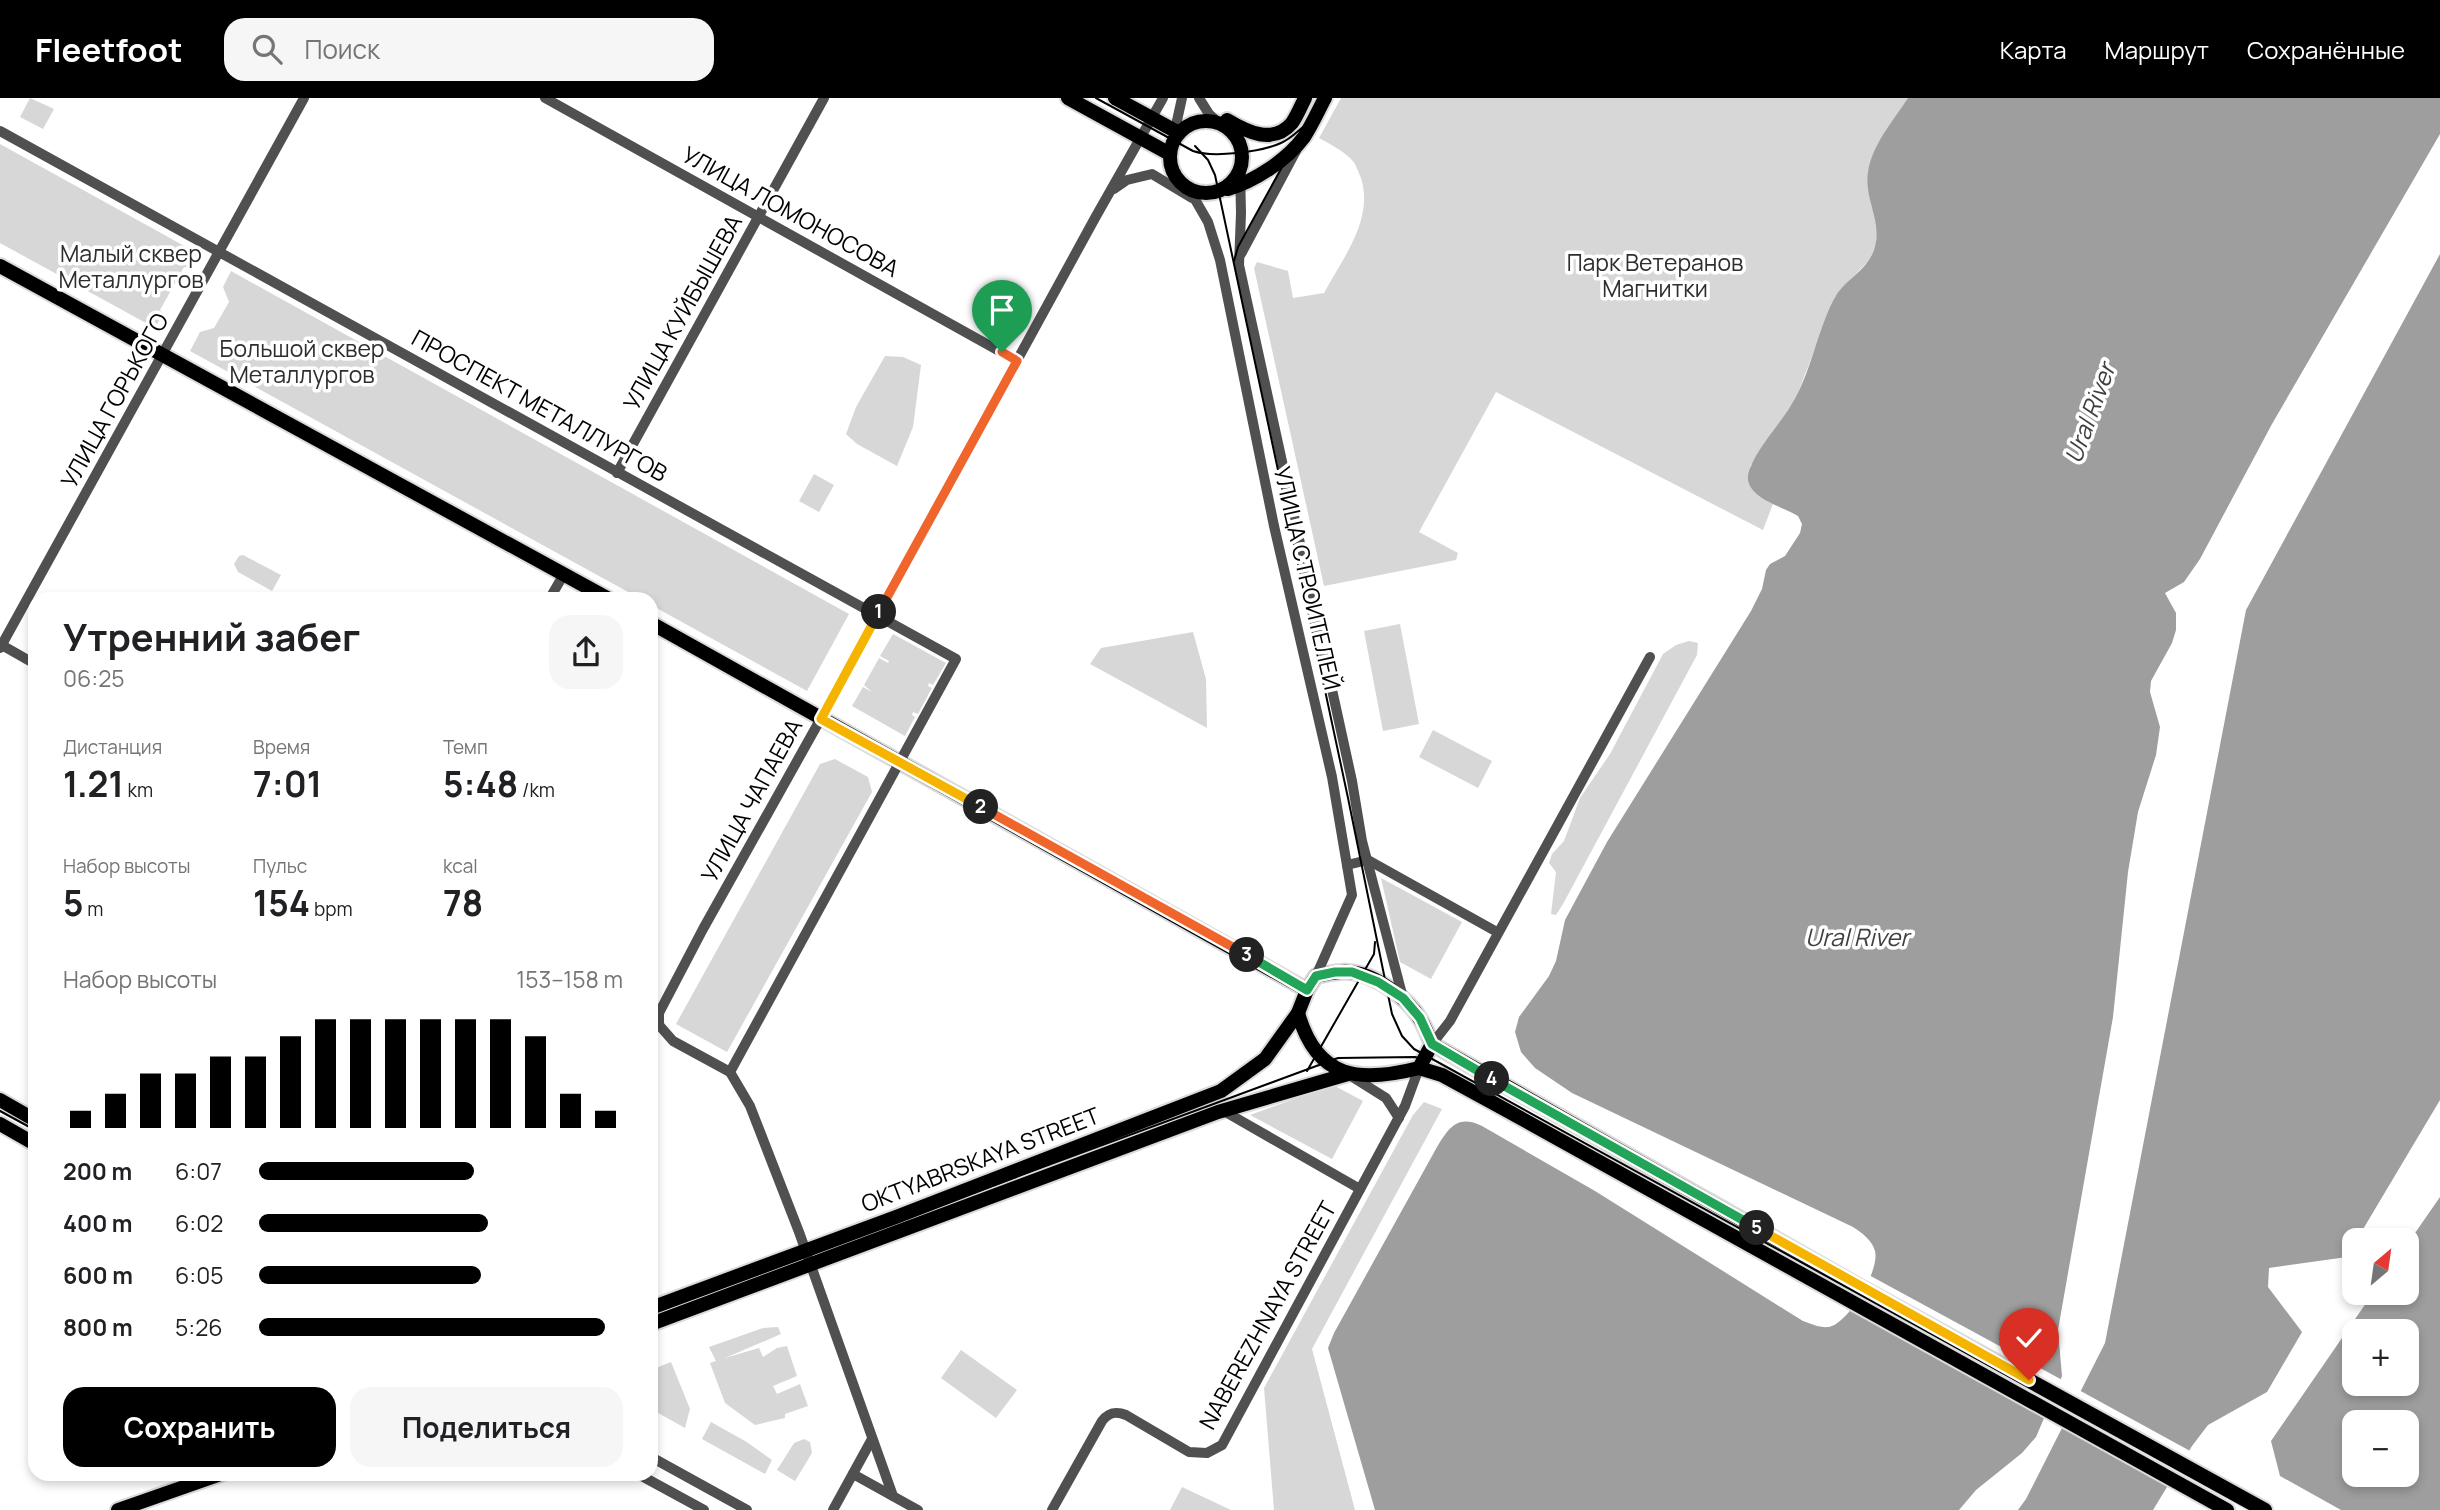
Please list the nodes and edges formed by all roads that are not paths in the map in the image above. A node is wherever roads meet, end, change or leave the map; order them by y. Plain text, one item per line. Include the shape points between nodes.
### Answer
1 (304, 98) edge
2 (545, 98) edge
3 (824, 98) edge
4 (1068, 98) edge
5 (1115, 98) edge
6 (1163, 98) edge
7 (1181, 98) edge
8 (1200, 98) edge
9 (1305, 98) edge
10 (1325, 98) edge
11 (1152, 118) junction
12 (1224, 124) junction
13 (0, 131) edge
14 (1177, 132) junction
15 (1140, 138) junction
16 (1304, 138) junction
17 (1170, 151) junction
18 (1240, 169) junction
19 (1152, 174) junction
20 (1241, 184) junction
21 (1184, 186) junction
22 (1111, 191) junction
23 (1220, 191) junction
24 (1199, 204) junction
25 (759, 217) junction
26 (219, 253) junction
27 (1238, 259) junction
28 (0, 266) edge
29 (162, 355) junction
30 (1017, 361) junction
31 (617, 473) junction
32 (564, 574) junction
33 (31, 592) edge
34 (554, 592) edge
35 (596, 592) edge
36 (28, 597) edge
37 (878, 616) junction
38 (658, 627) edge
39 (1, 646) edge
40 (1650, 657) dead end
41 (28, 660) edge
42 (821, 719) junction
43 (899, 763) junction
44 (1368, 860) junction
45 (1347, 865) junction
46 (1497, 932) junction
47 (1316, 976) junction
48 (1307, 990) junction
49 (1403, 998) junction
50 (658, 1005) edge
51 (1298, 1013) junction
52 (658, 1021) edge
53 (1432, 1044) junction
54 (1419, 1068) junction
55 (730, 1072) junction
56 (1349, 1074) junction
57 (0, 1100) edge
58 (1222, 1110) junction
59 (28, 1116) edge
60 (1399, 1118) junction
61 (0, 1124) edge
62 (28, 1140) edge
63 (1360, 1189) junction
64 (808, 1257) junction
65 (658, 1306) edge
66 (658, 1321) edge
67 (872, 1439) junction
68 (658, 1461) edge
69 (853, 1474) junction
70 (201, 1481) edge
71 (651, 1481) edge
72 (893, 1496) junction
73 (118, 1510) edge
74 (704, 1510) edge
75 (747, 1510) edge
76 (833, 1510) edge
77 (918, 1510) edge
78 (1052, 1510) edge
79 (2227, 1510) edge
80 (2264, 1510) edge

1 - 26 street, УЛИЦА ГОРЬКОГО
2 - 25 street, УЛИЦА ЛОМОНОСОВА
3 - 25 street, УЛИЦА КУЙБЫШЕВА
4 - 15 main road
5 - 11 main road
6 - 11 street, УЛИЦА ЧАПАЕВА
7 - 14 street
8 - 12 street
9 - 12 main road via 1287,126 1272,135 1256,135
10 - 16 main road
11 - 14 main road
11 - 15 street, УЛИЦА ЧАПАЕВА
12 - 14 main road via 1198,122
12 - 18 main road via 1241,148
13 - 26 street, ПРОСПЕКТ МЕТАЛЛУРГОВ
14 - 17 main road
15 - 17 main road
15 - 22 street, УЛИЦА ЧАПАЕВА
16 - 20 main road via 1278,162
16 - 27 street
17 - 21 main road via 1171,168
18 - 20 street, УЛИЦА СТРОИТЕЛЕЙ
18 - 23 main road
19 - 21 street
19 - 22 street via 1127,180
19 - 24 street
20 - 23 main road
20 - 27 street, УЛИЦА СТРОИТЕЛЕЙ
21 - 23 main road via 1205,193
21 - 24 street, УЛИЦА СТРОИТЕЛЕЙ
22 - 30 street, УЛИЦА ЧАПАЕВА
24 - 45 street, УЛИЦА СТРОИТЕЛЕЙ via 1220,260
25 - 30 street, УЛИЦА ЛОМОНОСОВА
25 - 31 street, УЛИЦА КУЙБЫШЕВА
26 - 29 street, УЛИЦА ГОРЬКОГО
26 - 31 street, ПРОСПЕКТ МЕТАЛЛУРГОВ
27 - 44 street, УЛИЦА СТРОИТЕЛЕЙ
28 - 29 main road
29 - 32 main road
29 - 33 street, УЛИЦА ГОРЬКОГО
30 - 37 street, УЛИЦА ЧАПАЕВА
31 - 37 street, ПРОСПЕКТ МЕТАЛЛУРГОВ
32 - 34 street
32 - 35 main road
36 - 39 street, УЛИЦА ГОРЬКОГО
37 - 42 street, УЛИЦА ЧАПАЕВА
37 - 43 street, ПРОСПЕКТ МЕТАЛЛУРГОВ via 956,659
38 - 42 main road
39 - 41 street
40 - 46 street
42 - 43 main road
42 - 50 street, УЛИЦА ЧАПАЕВА
43 - 48 main road
43 - 55 street
44 - 45 street
44 - 46 street
44 - 49 street, УЛИЦА СТРОИТЕЛЕЙ
45 - 47 street, УЛИЦА СТРОИТЕЛЕЙ via 1352,895
46 - 53 street via 1450,1021
47 - 48 main road
47 - 49 main road via 1352,972
48 - 51 main road
49 - 53 main road via 1420,1018
51 - 56 main road via 1315,1052
51 - 64 main road, OKTYABRSKAYA STREET via 1265,1059 1221,1091
52 - 55 street, УЛИЦА ЧАПАЕВА via 673,1041
53 - 54 main road
53 - 80 main road
54 - 56 main road via 1388,1075
54 - 60 street, NABEREZHNAYA STREET
54 - 79 main road via 1442,1075
55 - 64 street via 750,1106
56 - 58 main road, OKTYABRSKAYA STREET
56 - 60 street via 1386,1098
57 - 59 main road
58 - 63 street
58 - 64 main road, OKTYABRSKAYA STREET
60 - 63 street, NABEREZHNAYA STREET
61 - 62 main road
63 - 78 street, NABEREZHNAYA STREET via 1222,1445 1206,1453 1189,1452 1120,1412 1109,1414
64 - 65 main road, OKTYABRSKAYA STREET
64 - 66 main road, OKTYABRSKAYA STREET
64 - 67 street
67 - 69 street
67 - 72 street
68 - 75 street
69 - 72 street
69 - 76 street
70 - 73 main road
71 - 74 street
72 - 77 street

